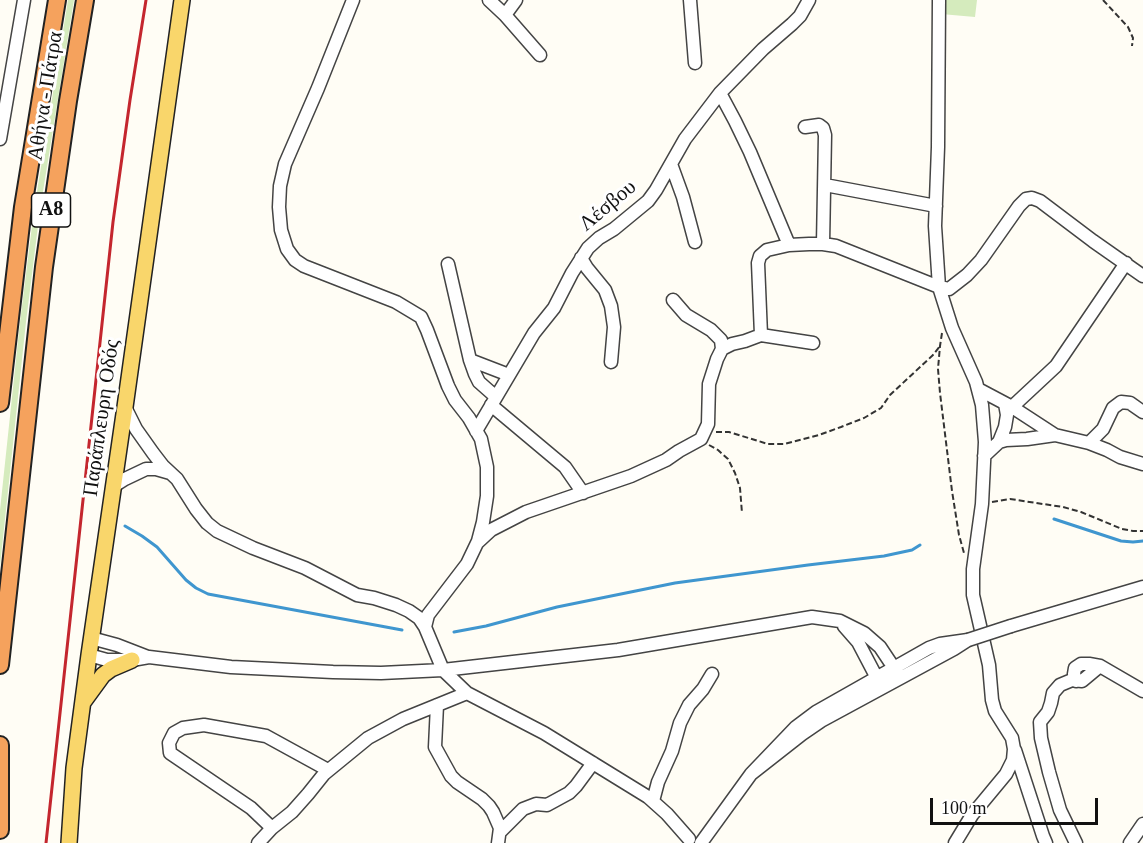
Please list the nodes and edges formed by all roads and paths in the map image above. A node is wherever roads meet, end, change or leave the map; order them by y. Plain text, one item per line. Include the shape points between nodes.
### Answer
1 (24, 0) edge
2 (57, 0) edge
3 (85, 0) edge
4 (182, 0) edge
5 (353, 0) edge
6 (489, 0) edge
7 (516, 0) edge
8 (690, 0) edge
9 (808, 0) edge
10 (939, 0) edge
11 (1103, 0) edge
12 (505, 15) junction
13 (1132, 46) dead end
14 (540, 55) dead end
15 (695, 63) dead end
16 (720, 93) junction
17 (805, 127) dead end
18 (0, 139) edge
19 (671, 164) junction
20 (825, 185) junction
21 (936, 206) junction
22 (695, 242) dead end
23 (823, 244) junction
24 (789, 245) junction
25 (581, 258) junction
26 (1126, 263) junction
27 (448, 264) dead end
28 (1143, 276) edge
29 (939, 287) junction
30 (673, 300) dead end
31 (948, 316) junction
32 (761, 335) junction
33 (813, 343) dead end
34 (940, 346) junction
35 (722, 349) junction
36 (470, 360) junction
37 (611, 362) dead end
38 (509, 375) junction
39 (978, 390) junction
40 (494, 401) junction
41 (0, 403) edge
42 (125, 406) junction
43 (1009, 406) junction
44 (1143, 412) edge
45 (476, 431) junction
46 (1055, 435) junction
47 (701, 439) junction
48 (999, 442) junction
49 (1089, 443) junction
50 (984, 456) junction
51 (1143, 464) edge
52 (170, 473) junction
53 (114, 486) junction
54 (583, 493) junction
55 (982, 504) junction
56 (742, 513) dead end
57 (1143, 531) edge
58 (476, 545) junction
59 (973, 569) junction
60 (1143, 587) edge
61 (840, 621) junction
62 (425, 627) junction
63 (92, 638) junction
64 (89, 655) junction
65 (149, 657) junction
66 (132, 660) junction
67 (0, 665) edge
68 (443, 670) junction
69 (897, 672) junction
70 (711, 674) dead end
71 (879, 682) junction
72 (1143, 691) edge
73 (467, 693) junction
74 (82, 703) junction
75 (437, 705) junction
76 (0, 745) edge
77 (1014, 749) junction
78 (593, 763) junction
79 (328, 770) junction
80 (653, 801) junction
81 (1143, 824) edge
82 (272, 828) junction
83 (0, 830) edge
84 (499, 838) edge
85 (695, 841) edge
86 (69, 843) edge
87 (258, 843) edge
88 (956, 843) edge
89 (1046, 843) edge
90 (1076, 843) edge
91 (1130, 843) edge

1 - 18 street
2 - 41 highway, Αθήνα - Πάτρα / Α8 via 23,207
3 - 67 highway, Αθήνα - Πάτρα / Α8 via 44,267
4 - 42 main road, Παράπλευρη Οδός
5 - 45 street via 285,164 280,186 281,230 287,249 304,266 396,302 421,317 448,386
6 - 12 street
7 - 12 street
8 - 15 street
9 - 16 street, Λέσβου via 800,16
10 - 21 street
11 - 13 path via 1128,27
12 - 14 street
16 - 19 street, Λέσβου
16 - 24 street
17 - 20 street via 823,128
19 - 22 street
19 - 25 street, Λέσβου via 648,201 598,238
20 - 21 street
20 - 23 street
21 - 29 street
23 - 24 street
23 - 29 street
24 - 32 street via 767,250 760,256
25 - 37 street via 605,290 611,306
25 - 38 street, Λέσβου via 554,308
26 - 28 street
26 - 29 street via 1032,198 1019,206 968,275 950,289
26 - 43 street via 1056,366
27 - 36 street
29 - 31 street
30 - 35 street via 686,315 717,336
31 - 34 path
31 - 39 street
32 - 33 street
32 - 35 street
34 - 47 path via 881,408 841,427 784,444 758,442 729,432
34 - 59 path via 940,393 953,499 962,550
35 - 47 street via 709,384 708,424
36 - 38 street
36 - 40 street via 479,382
38 - 40 street, Λέσβου
39 - 43 street
39 - 50 street
40 - 45 street, Λέσβου
40 - 54 street via 565,467
42 - 52 street via 136,429
42 - 53 main road, Παράπλευρη Οδός
43 - 46 street
43 - 48 street
44 - 49 street via 1121,402
45 - 58 street via 488,478
46 - 48 street
46 - 49 street
47 - 54 street via 650,468
47 - 56 path via 732,465 740,488
48 - 50 street
49 - 51 street
50 - 55 street
52 - 53 street via 146,469
52 - 62 street via 217,531 357,595 396,604 419,618
53 - 63 main road, Παράπλευρη Οδός
54 - 58 street via 506,521
55 - 57 path via 1010,498 1023,500 1064,507 1122,529
55 - 59 street
58 - 62 street via 467,564 428,615
59 - 77 street via 974,605 989,664 992,700
60 - 69 street, bridge via 968,640
61 - 68 street via 812,617 618,650
61 - 69 street via 873,640
61 - 71 street via 858,642
62 - 68 street
63 - 64 main road, Παράπλευρη Οδός
63 - 65 street
64 - 66 street
64 - 74 main road, Παράπλευρη Οδός
65 - 66 street
65 - 68 street via 322,672
66 - 74 main road via 104,675
68 - 73 street
69 - 71 street
70 - 80 street via 680,723
71 - 85 street via 816,712 796,727
72 - 90 street via 1100,666 1082,681 1060,685 1040,722 1060,810
73 - 75 street
73 - 78 street
74 - 86 main road, Παράπλευρη Οδός
75 - 79 street via 368,738
75 - 84 street via 435,747 451,776 489,806 497,820
76 - 83 highway
77 - 88 street via 1006,774 972,815
77 - 89 street
78 - 80 street
78 - 84 street via 569,793 547,805 523,809
79 - 82 street via 292,812
79 - 82 street via 266,736 204,725 174,733 170,753 251,808
80 - 85 street
81 - 91 street
82 - 87 street

